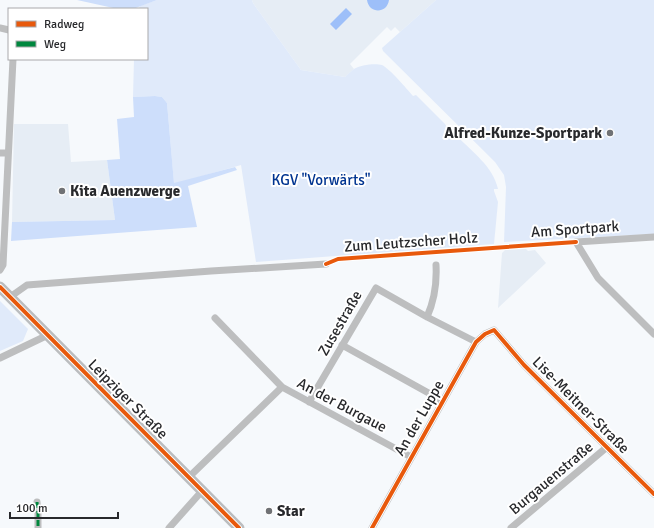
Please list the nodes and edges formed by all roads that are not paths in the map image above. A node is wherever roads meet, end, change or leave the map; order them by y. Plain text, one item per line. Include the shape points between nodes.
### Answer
1 (13, 60) edge
2 (0, 153) edge
3 (8, 153) junction
4 (654, 237) edge
5 (326, 264) dead end
6 (436, 264) dead end
7 (0, 270) edge
8 (0, 287) edge
9 (10, 297) junction
10 (427, 317) junction
11 (215, 318) dead end
12 (494, 330) joint
13 (654, 334) edge
14 (48, 335) junction
15 (476, 342) junction
16 (342, 345) junction
17 (0, 358) edge
18 (282, 387) junction
19 (443, 401) junction
20 (309, 402) junction
21 (607, 447) junction
22 (411, 457) junction
23 (189, 477) junction
24 (202, 491) junction
25 (654, 494) edge
26 (37, 502) dead end
27 (374, 527) edge
28 (38, 528) edge
29 (169, 528) edge
30 (239, 528) edge
31 (511, 528) edge

1 - 3 street
2 - 3 street
3 - 7 street via 3,265
4 - 13 street, Am Sportpark via 576,242 598,278
5 - 9 street, Zum Leutzscher Holz via 27,285
6 - 10 street via 436,287 433,304
8 - 9 street, Leipziger Straße
9 - 14 street, Leipziger Straße
10 - 15 street, Zusestraße
10 - 16 street, Zusestraße via 376,288
11 - 18 street, An der Burgaue
12 - 15 street, An der Luppe
12 - 21 street, Lise-Meitner-Straße via 524,365
14 - 17 street
14 - 23 street, Leipziger Straße
15 - 19 street, An der Luppe
16 - 19 street
16 - 20 street, Zusestraße
18 - 20 street, An der Burgaue
18 - 23 street, An der Burgaue
19 - 22 street, An der Luppe
20 - 22 street, An der Burgaue
21 - 25 street, Lise-Meitner-Straße
21 - 31 street, Burgauenstraße
22 - 27 street, An der Luppe
23 - 24 street, Leipziger Straße
24 - 29 street
24 - 30 street, Leipziger Straße
26 - 28 street

